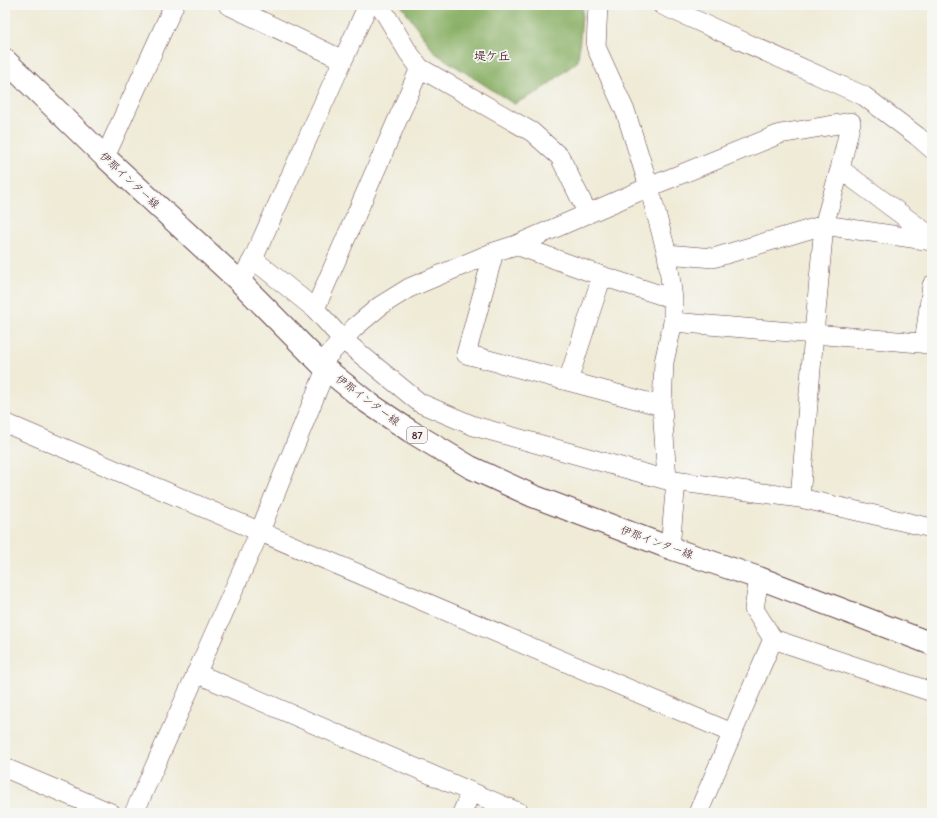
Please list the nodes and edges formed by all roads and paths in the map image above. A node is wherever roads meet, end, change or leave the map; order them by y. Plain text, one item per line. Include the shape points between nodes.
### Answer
1 (174, 5) edge
2 (228, 5) edge
3 (368, 5) edge
4 (380, 5) edge
5 (598, 5) edge
6 (662, 5) edge
7 (5, 60) edge
8 (343, 60) junction
9 (420, 68) junction
10 (864, 96) junction
11 (851, 122) junction
12 (932, 149) edge
13 (105, 157) junction
14 (840, 169) junction
15 (649, 187) junction
16 (588, 214) junction
17 (824, 225) junction
18 (932, 237) edge
19 (932, 241) edge
20 (516, 245) junction
21 (494, 252) junction
22 (667, 254) junction
23 (253, 259) junction
24 (602, 276) junction
25 (240, 282) junction
26 (932, 286) edge
27 (673, 299) junction
28 (315, 309) junction
29 (672, 322) junction
30 (814, 334) junction
31 (342, 339) junction
32 (928, 344) edge
33 (324, 366) junction
34 (568, 381) junction
35 (662, 406) junction
36 (5, 423) edge
37 (671, 481) junction
38 (800, 498) junction
39 (932, 528) edge
40 (260, 531) junction
41 (670, 548) junction
42 (759, 578) junction
43 (773, 639) junction
44 (932, 644) edge
45 (196, 673) junction
46 (932, 692) edge
47 (732, 732) junction
48 (5, 768) edge
49 (471, 792) junction
50 (111, 813) edge
51 (134, 813) edge
52 (462, 813) edge
53 (520, 813) edge
54 (698, 813) edge

1 - 13 street
2 - 8 street
3 - 8 street
4 - 9 street
5 - 15 street via 596,48 626,112
6 - 10 street
7 - 13 main road, 伊那インター線 / 87
8 - 23 street
9 - 16 street via 532,132 560,158
9 - 28 street
10 - 11 street
10 - 12 street
11 - 14 street
11 - 15 street via 780,134
13 - 25 main road, 伊那インター線 / 87
14 - 17 street
14 - 18 street
15 - 16 street
15 - 22 street
16 - 20 street
17 - 19 street
17 - 22 street via 714,258
17 - 30 street
20 - 21 street
20 - 24 street
21 - 31 street via 409,288 380,306
21 - 34 street via 466,354
22 - 27 street
23 - 25 street
23 - 28 street
24 - 27 street
24 - 34 street
25 - 33 main road, 伊那インター線 / 87
26 - 32 street
27 - 29 street
28 - 31 street
29 - 30 street
29 - 35 street via 664,362
30 - 32 street
30 - 38 street
31 - 33 street
31 - 37 street via 420,403 474,426
33 - 40 street
33 - 41 main road, 伊那インター線 / 87 via 367,402 470,467 533,496
34 - 35 street
35 - 37 street
36 - 40 street
37 - 38 street
37 - 41 street
38 - 39 street
40 - 45 street
40 - 47 street
41 - 42 main road, 伊那インター線 / 87
42 - 43 street via 754,608
42 - 44 main road, 伊那インター線 / 87
43 - 46 street
43 - 47 street
45 - 49 street
45 - 51 street
47 - 54 street
48 - 50 street
49 - 52 street
49 - 53 street

